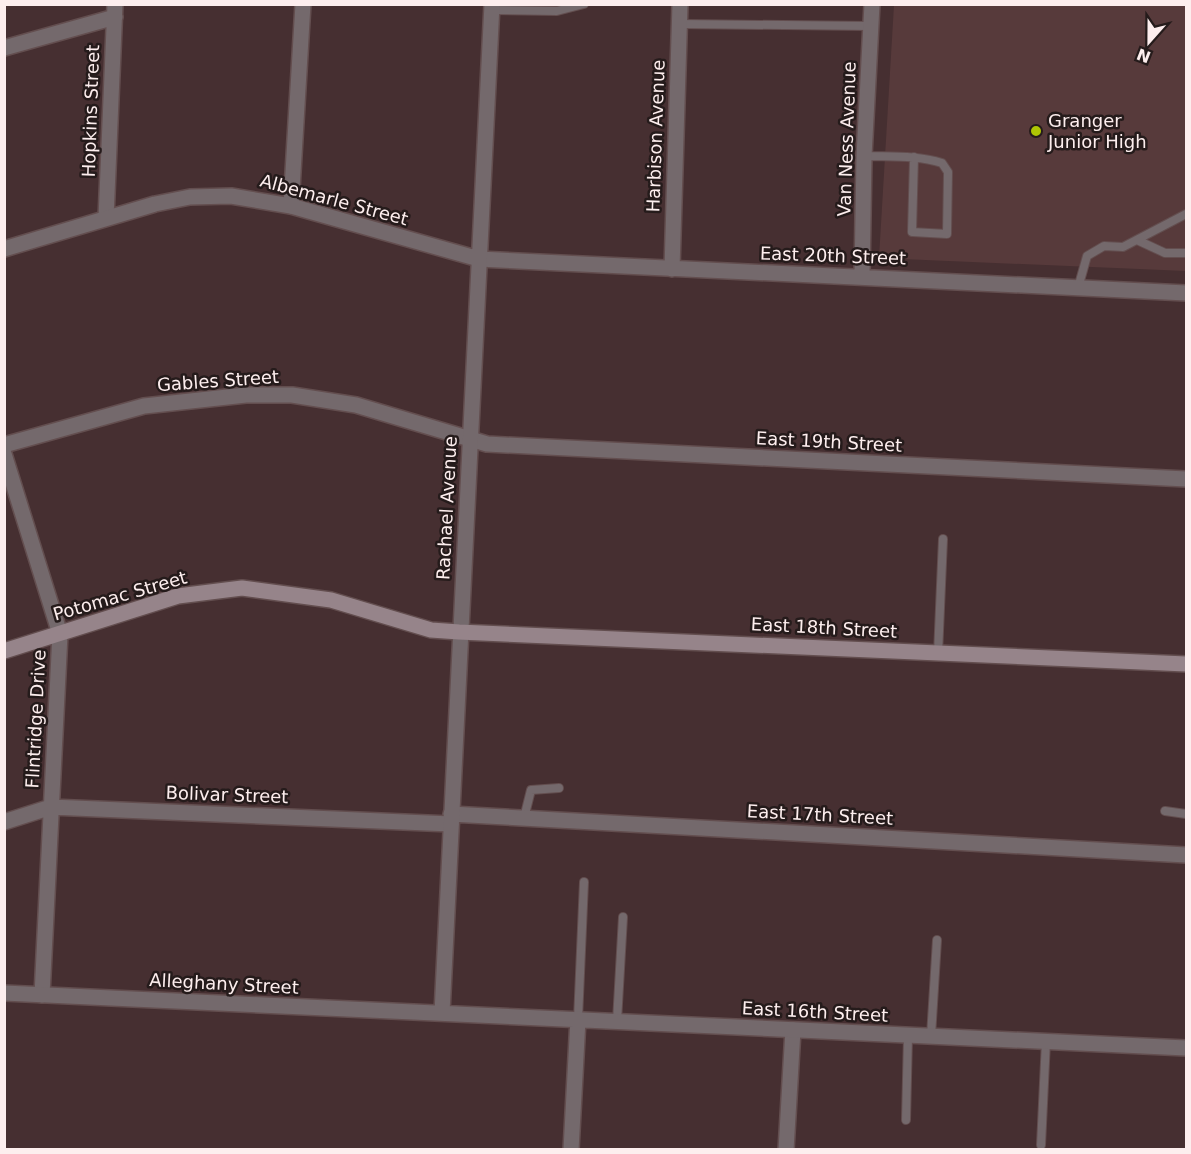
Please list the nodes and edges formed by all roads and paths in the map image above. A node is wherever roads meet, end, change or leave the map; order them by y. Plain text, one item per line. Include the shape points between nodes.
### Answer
1 (303, 4) edge
2 (584, 4) edge
3 (680, 4) edge
4 (872, 4) edge
5 (492, 7) edge
6 (115, 11) edge
7 (679, 24) junction
8 (871, 26) junction
9 (4, 48) edge
10 (864, 156) junction
11 (914, 157) junction
12 (291, 206) junction
13 (1186, 214) edge
14 (106, 218) junction
15 (1137, 240) junction
16 (4, 249) edge
17 (1186, 253) edge
18 (479, 259) junction
19 (672, 269) junction
20 (862, 276) junction
21 (1078, 288) junction
22 (1186, 293) edge
23 (470, 439) junction
24 (4, 445) edge
25 (4, 454) edge
26 (1186, 478) edge
27 (943, 539) dead end
28 (459, 632) junction
29 (60, 634) junction
30 (4, 651) edge
31 (938, 654) junction
32 (1186, 664) edge
33 (559, 788) dead end
34 (51, 807) junction
35 (1165, 811) dead end
36 (1186, 814) edge
37 (524, 818) junction
38 (451, 819) junction
39 (4, 822) edge
40 (1186, 855) edge
41 (584, 882) dead end
42 (623, 917) dead end
43 (937, 940) dead end
44 (4, 993) edge
45 (42, 995) junction
46 (442, 1013) junction
47 (578, 1019) junction
48 (617, 1021) junction
49 (793, 1030) junction
50 (908, 1036) junction
51 (932, 1036) junction
52 (1046, 1041) junction
53 (1186, 1048) edge
54 (906, 1120) dead end
55 (1041, 1145) dead end
56 (571, 1149) edge
57 (786, 1149) edge

1 - 12 street
2 - 5 lane via 557,11
3 - 7 street, Harbison Avenue
4 - 8 street, Van Ness Avenue
5 - 18 street, Rachael Avenue
6 - 9 street
6 - 14 street, Hopkins Street
7 - 8 lane
7 - 19 street, Harbison Avenue
8 - 10 street, Van Ness Avenue
10 - 11 lane
10 - 20 street, Van Ness Avenue
11 - 11 lane via 942,163 948,172 947,234 912,232
12 - 14 street, Albemarle Street via 251,197 211,195 173,200
12 - 18 street, Albemarle Street
13 - 15 lane
14 - 16 street, Albemarle Street
15 - 17 lane via 1165,253
15 - 21 lane via 1123,247 1104,246 1087,255
18 - 19 street, East 20th Street
18 - 23 street, Rachael Avenue
19 - 20 street, East 20th Street
20 - 21 street, East 20th Street
21 - 22 street, East 20th Street
23 - 24 street, Gables Street via 356,405 292,396 246,395 144,406
23 - 26 street, East 19th Street via 487,444
23 - 28 street, Rachael Avenue
25 - 29 street, Flintridge Drive
27 - 31 lane
28 - 29 main road, Potomac Street via 431,630 331,600 242,588 178,596
28 - 31 main road, East 18th Street
28 - 38 street, Rachael Avenue
29 - 30 main road, Potomac Street
29 - 34 street, Flintridge Drive
31 - 32 main road, East 18th Street
33 - 37 lane via 531,790
34 - 38 street, Bolivar Street
34 - 39 street, Bolivar Street
34 - 45 street, Flintridge Drive
35 - 36 lane
37 - 38 street, East 17th Street
37 - 40 street, East 17th Street
38 - 46 street, Rachael Avenue
41 - 47 lane
42 - 48 lane
43 - 51 lane
44 - 45 street, Alleghany Street
45 - 46 street, Alleghany Street
46 - 47 street, East 16th Street
47 - 48 street, East 16th Street
47 - 56 street
48 - 49 street, East 16th Street
49 - 50 street, East 16th Street
49 - 57 street
50 - 51 street, East 16th Street
50 - 54 lane
51 - 52 street, East 16th Street
52 - 53 street, East 16th Street
52 - 55 lane

